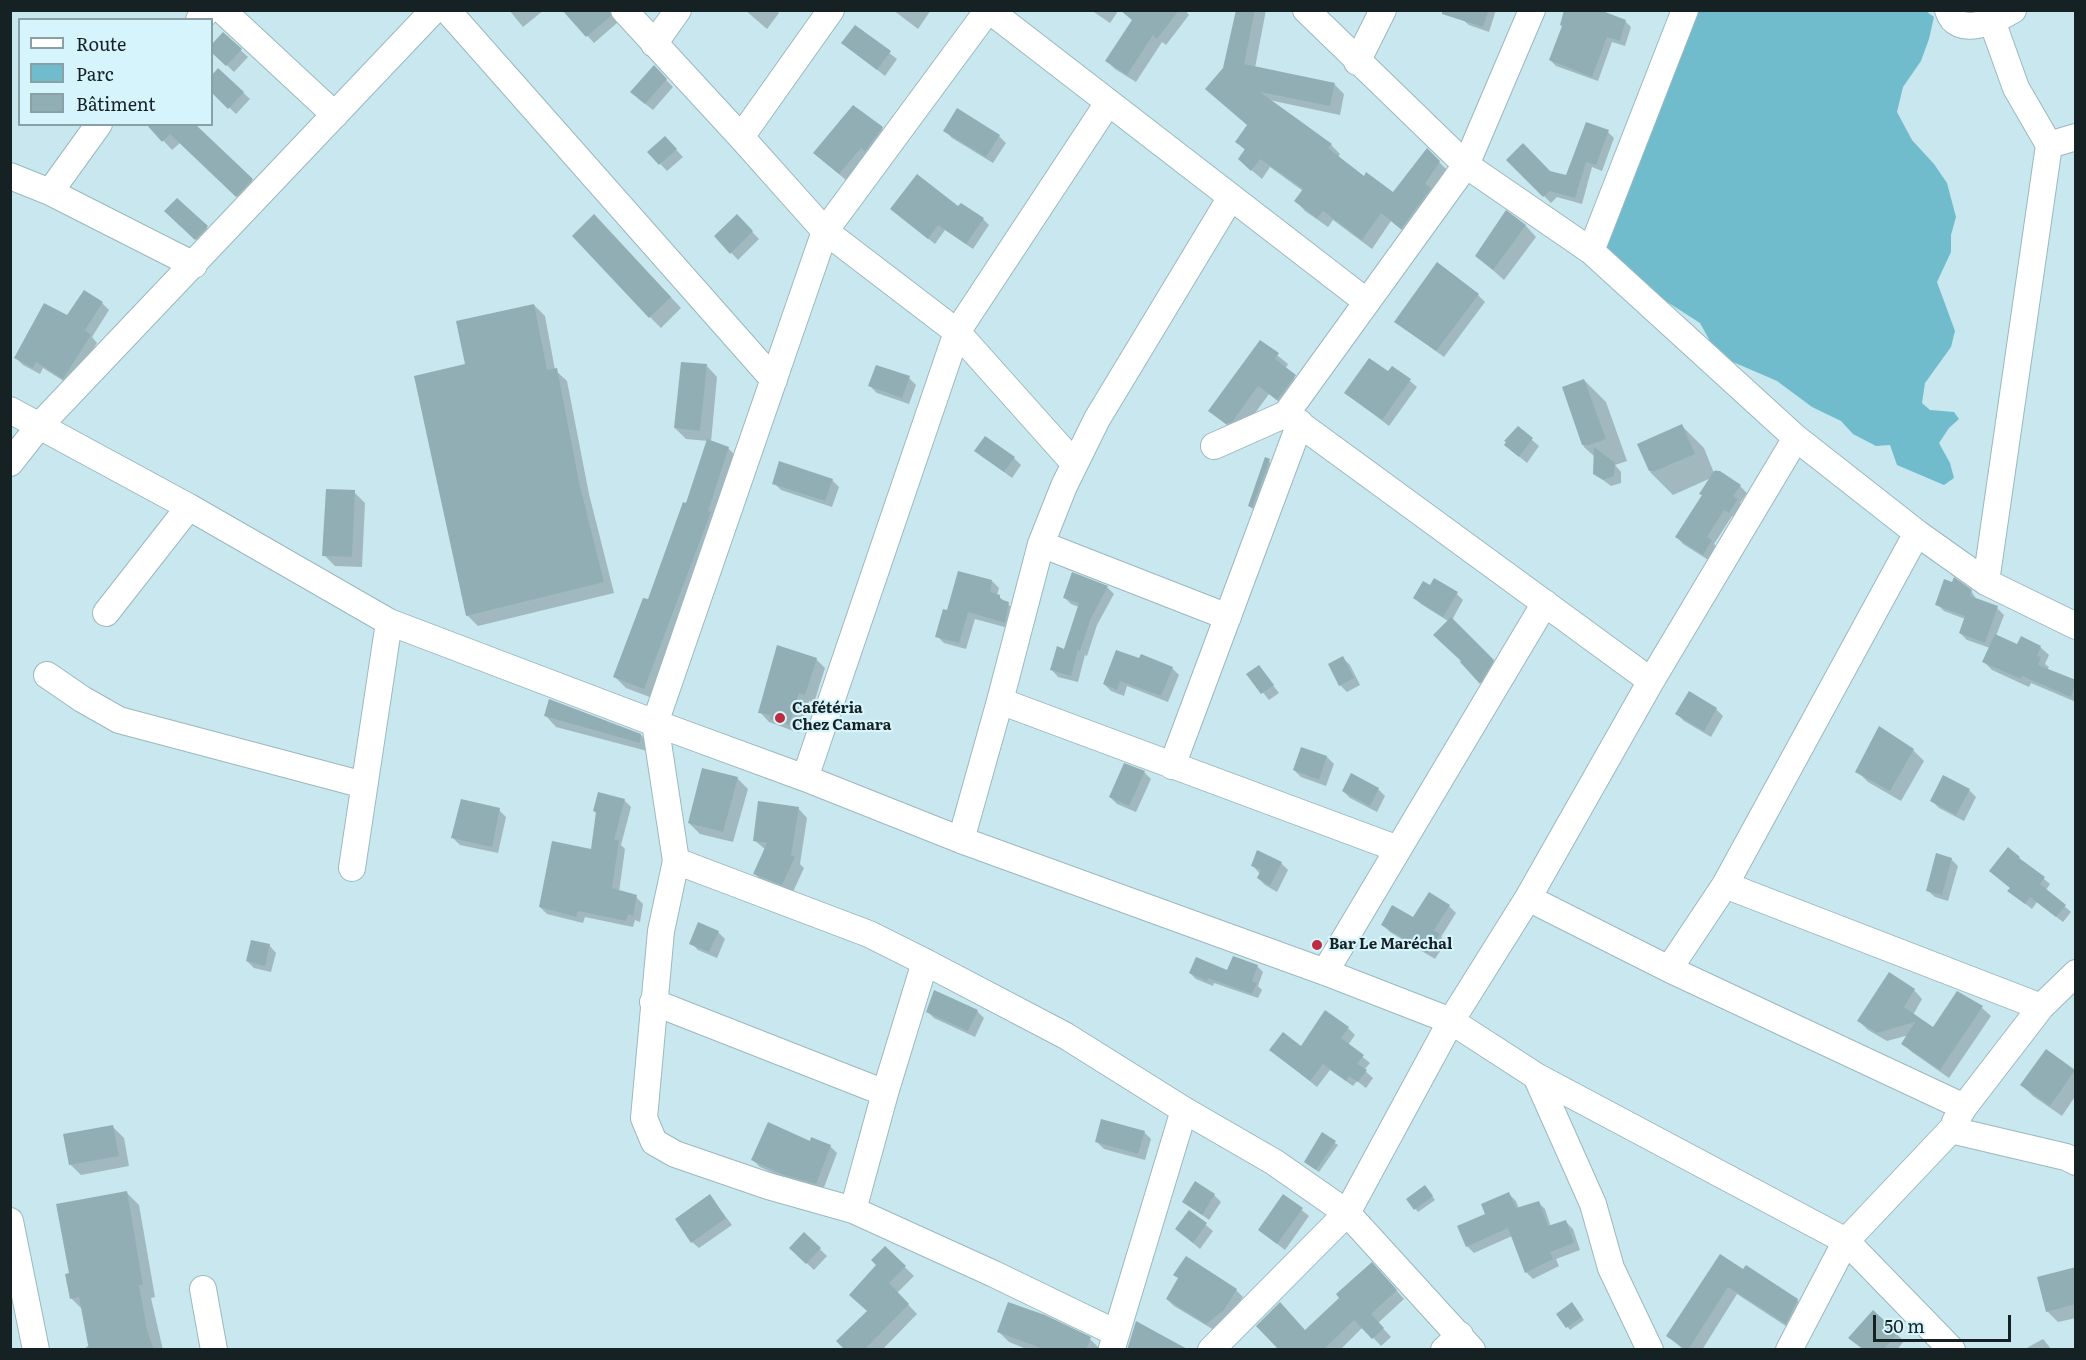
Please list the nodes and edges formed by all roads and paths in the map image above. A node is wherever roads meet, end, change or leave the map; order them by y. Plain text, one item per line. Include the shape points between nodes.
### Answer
1 (222, 10) edge
2 (435, 10) edge
3 (447, 10) edge
4 (624, 10) edge
5 (678, 10) edge
6 (831, 10) edge
7 (988, 10) edge
8 (1306, 10) edge
9 (1383, 10) edge
10 (1532, 10) edge
11 (1685, 10) edge
12 (1948, 10) edge
13 (2002, 16) edge
14 (654, 44) junction
15 (1357, 62) junction
16 (1108, 102) junction
17 (334, 116) junction
18 (98, 126) edge
19 (741, 137) junction
20 (2076, 137) edge
21 (2049, 145) junction
22 (1466, 165) junction
23 (10, 176) edge
24 (50, 192) junction
25 (1231, 197) junction
26 (825, 231) junction
27 (1591, 251) junction
28 (194, 265) junction
29 (1367, 302) junction
30 (957, 332) junction
31 (774, 380) junction
32 (10, 410) edge
33 (1293, 419) junction
34 (40, 425) junction
35 (1796, 438) junction
36 (1214, 446) dead end
37 (10, 463) edge
38 (1074, 464) junction
39 (189, 507) junction
40 (1917, 532) junction
41 (1041, 544) junction
42 (1986, 582) junction
43 (1545, 603) junction
44 (106, 613) dead end
45 (1228, 617) junction
46 (389, 622) junction
47 (2076, 626) edge
48 (47, 675) dead end
49 (1651, 681) junction
50 (1000, 701) junction
51 (655, 723) junction
52 (1172, 766) junction
53 (805, 778) junction
54 (364, 785) junction
55 (961, 840) junction
56 (1398, 849) junction
57 (676, 861) junction
58 (352, 868) dead end
59 (1725, 885) junction
60 (1528, 898) junction
61 (925, 962) junction
62 (1670, 969) junction
63 (1325, 972) junction
64 (2076, 973) edge
65 (653, 1002) junction
66 (2041, 1007) junction
67 (1451, 1022) junction
68 (1536, 1076) junction
69 (885, 1093) junction
70 (1965, 1107) junction
71 (1184, 1110) junction
72 (1951, 1130) junction
73 (2076, 1162) edge
74 (853, 1210) junction
75 (1347, 1213) junction
76 (10, 1221) edge
77 (1846, 1240) junction
78 (16, 1274) edge
79 (203, 1289) dead end
80 (1113, 1341) edge
81 (1459, 1345) edge
82 (36, 1350) edge
83 (214, 1350) edge
84 (1210, 1350) edge
85 (1650, 1350) edge
86 (1789, 1350) edge
87 (1952, 1350) edge

1 - 17 street
2 - 17 street
3 - 31 street
4 - 14 street
5 - 14 street
6 - 19 street
7 - 16 street
7 - 26 street
8 - 15 street
9 - 15 street
10 - 22 street
11 - 27 street
12 - 13 street via 1965,27
13 - 21 street via 2016,88
14 - 19 street
15 - 22 street
16 - 25 street
16 - 30 street
17 - 28 street
18 - 24 street
19 - 26 street
20 - 21 street
21 - 42 street
22 - 27 street
22 - 29 street
23 - 24 street
24 - 28 street
25 - 29 street
25 - 38 street
26 - 30 street
26 - 31 street
27 - 35 street
28 - 34 street
29 - 33 street
30 - 38 street
30 - 53 street
31 - 51 street
32 - 34 street
33 - 36 street
33 - 43 street
33 - 45 street
34 - 37 street
34 - 39 street
35 - 40 street
35 - 49 street
38 - 41 street
39 - 44 street
39 - 46 street
40 - 42 street
40 - 59 street
41 - 45 street
41 - 50 street
42 - 47 street
43 - 49 street
43 - 56 street
45 - 52 street
46 - 51 street
46 - 54 street
48 - 54 street via 119,720
49 - 60 street
50 - 52 street
50 - 55 street
51 - 53 street
51 - 57 street
52 - 56 street
53 - 55 street
54 - 58 street
55 - 63 street
56 - 63 street
57 - 61 street via 869,934
57 - 65 street via 661,931
59 - 62 street
59 - 66 street
60 - 62 street
60 - 67 street
61 - 69 street
61 - 71 street via 1066,1036
62 - 70 street
63 - 67 street
64 - 66 street
65 - 69 street
65 - 74 street via 644,1118 654,1142 675,1154 768,1186
66 - 70 street
67 - 68 street
67 - 75 street
68 - 77 street
68 - 85 street via 1593,1204 1611,1268
69 - 74 street
70 - 72 street
71 - 75 street via 1274,1162
71 - 80 street
72 - 73 street
72 - 77 street
74 - 80 street via 994,1274
75 - 81 street
75 - 84 street
76 - 78 street
77 - 86 street
77 - 87 street
78 - 82 street
79 - 83 street

